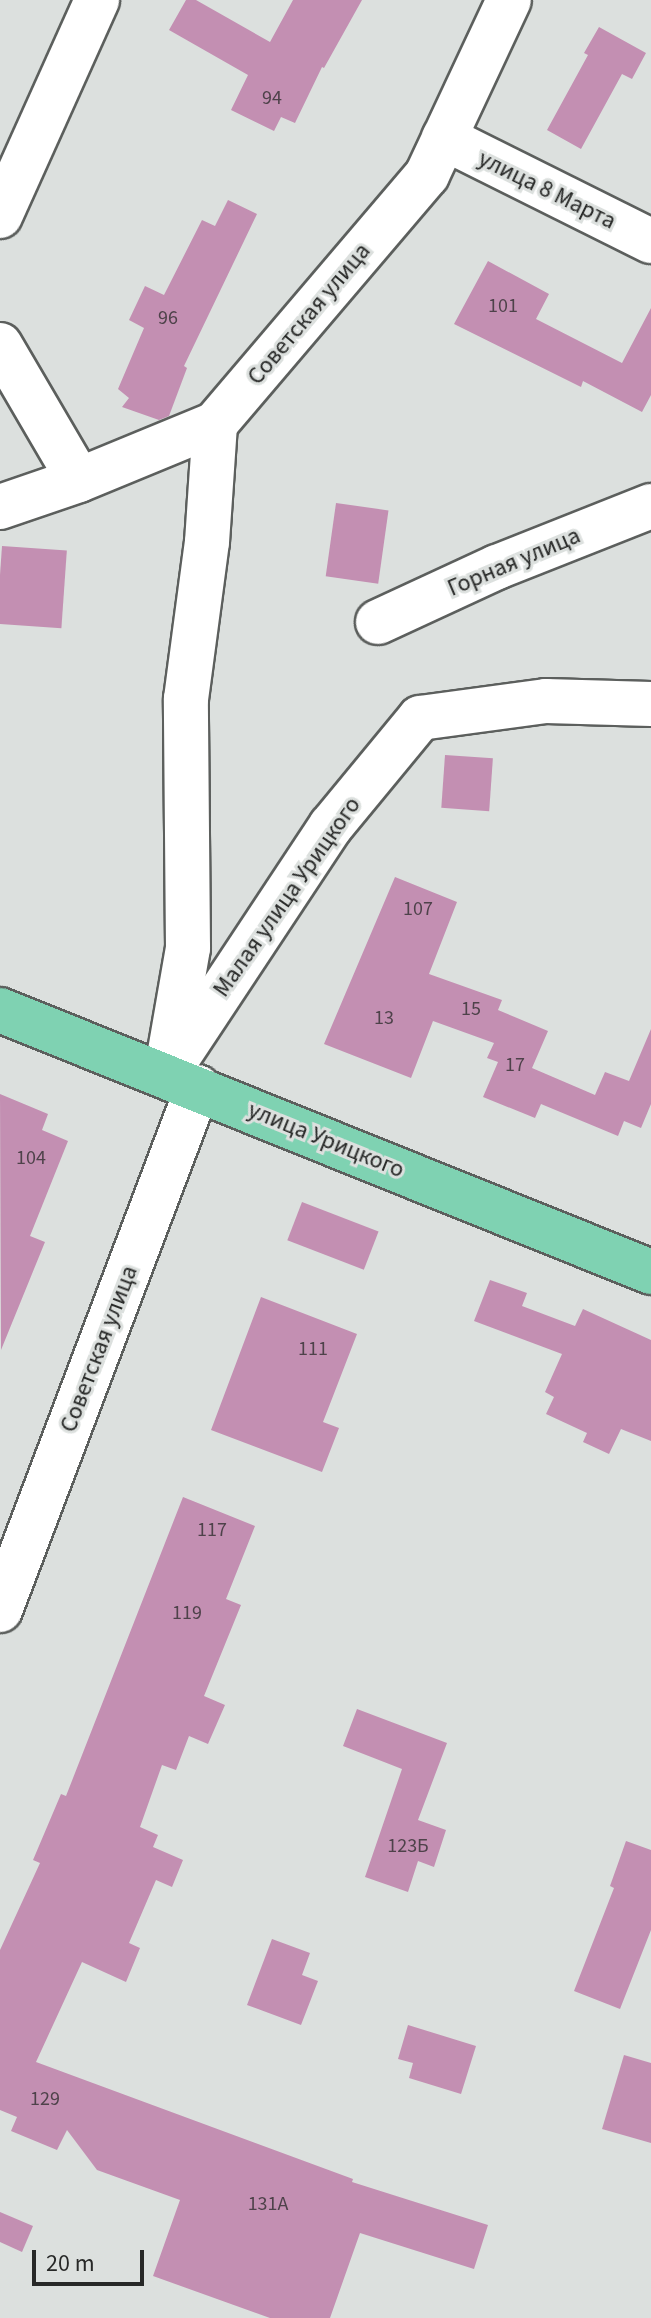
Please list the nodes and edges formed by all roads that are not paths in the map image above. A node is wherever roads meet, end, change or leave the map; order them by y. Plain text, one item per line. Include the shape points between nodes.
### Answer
1 (97, 0) edge
2 (509, 0) edge
3 (444, 138) junction
4 (0, 216) edge
5 (651, 241) edge
6 (0, 345) edge
7 (215, 424) junction
8 (79, 480) junction
9 (651, 506) edge
10 (0, 507) edge
11 (378, 622) dead end
12 (651, 704) edge
13 (0, 1010) edge
14 (182, 1081) junction
15 (651, 1272) edge
16 (0, 1610) edge

1 - 4 street
2 - 3 street, Советская улица
3 - 5 street, улица 8 Марта
3 - 7 street, Советская улица via 427,175
6 - 8 street
7 - 8 street, Советская улица
7 - 14 street via 207,542 186,699 188,948
8 - 10 street, Советская улица
9 - 11 street, Горная улица via 497,567
12 - 14 street, Малая улица Урицкого via 546,701 420,718 331,826
13 - 14 main road, улица Урицкого
14 - 15 main road, улица Урицкого
14 - 16 street, Советская улица

